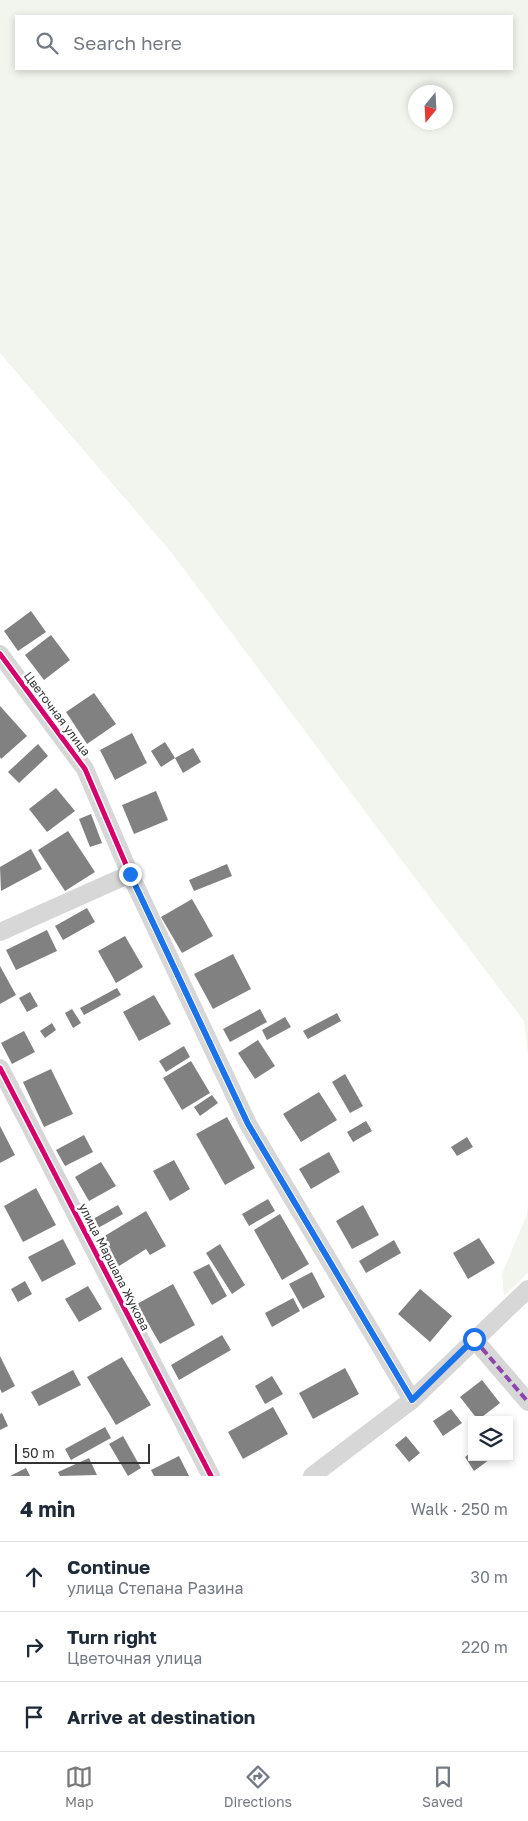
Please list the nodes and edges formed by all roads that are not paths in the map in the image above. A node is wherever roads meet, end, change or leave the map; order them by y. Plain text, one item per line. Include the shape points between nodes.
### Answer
1 (0, 654) edge
2 (130, 874) junction
3 (0, 932) edge
4 (0, 1068) edge
5 (528, 1289) edge
6 (474, 1339) junction
7 (412, 1400) junction
8 (528, 1402) edge
9 (211, 1476) edge
10 (312, 1476) edge

1 - 2 street, Цветочная улица via 85,769
2 - 3 street
2 - 7 street, Цветочная улица via 248,1124
4 - 9 street, улица Маршала Жукова
5 - 6 street
6 - 7 street
6 - 8 street
7 - 10 street

